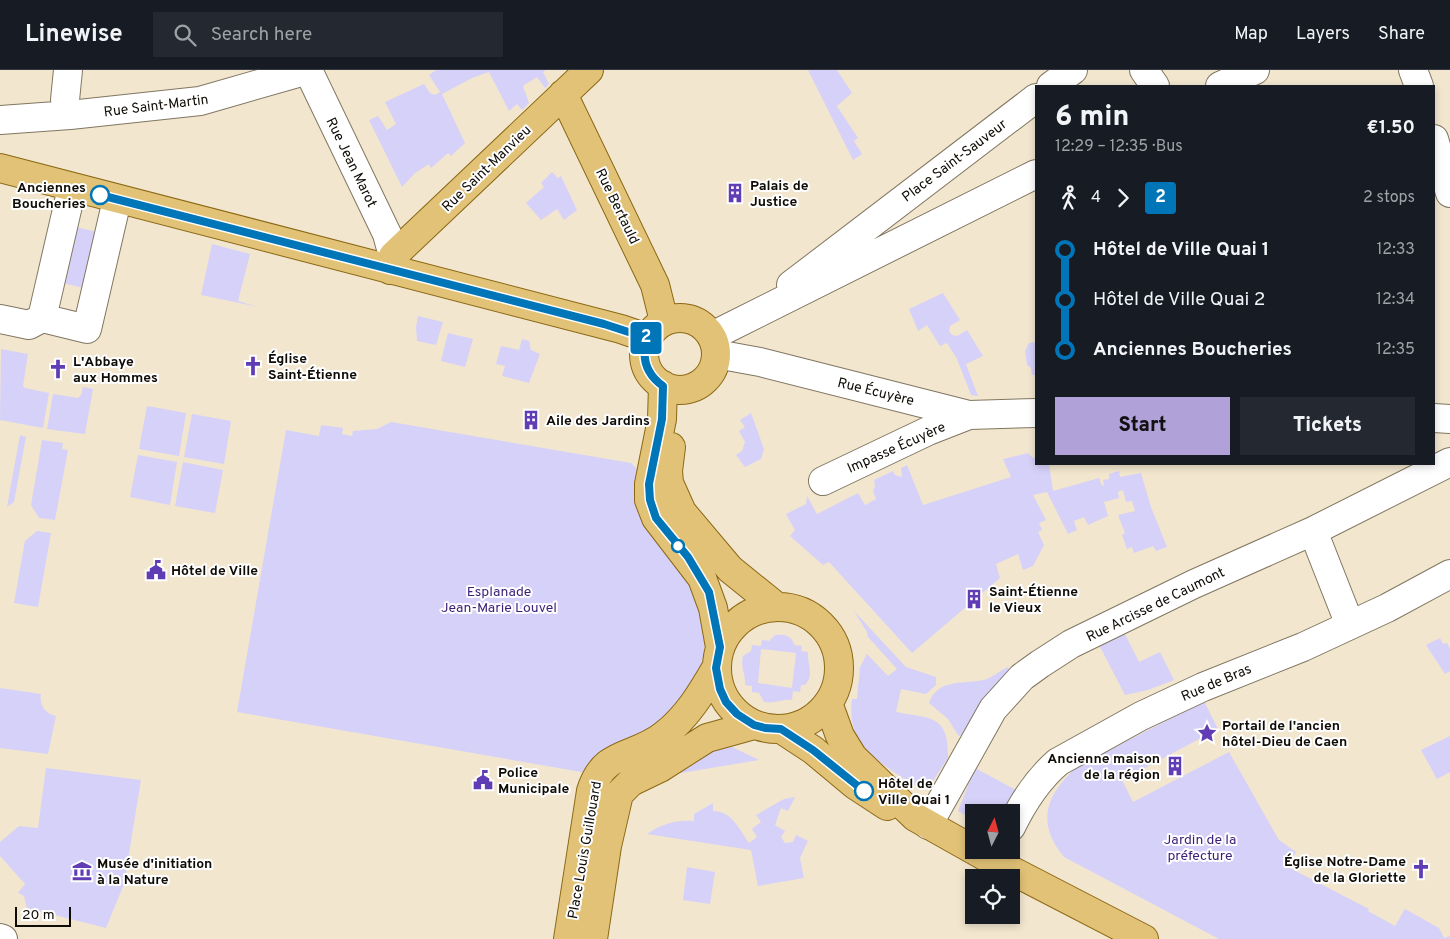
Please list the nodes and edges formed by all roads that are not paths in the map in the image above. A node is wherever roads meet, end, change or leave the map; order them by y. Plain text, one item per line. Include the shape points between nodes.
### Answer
1 (68, 70) edge
2 (308, 70) edge
3 (589, 70) edge
4 (1073, 70) edge
5 (1144, 70) edge
6 (1255, 70) edge
7 (1413, 70) edge
8 (1220, 80) edge
9 (1052, 85) edge
10 (1154, 85) edge
11 (1419, 85) edge
12 (563, 94) junction
13 (1035, 99) edge
14 (65, 100) dead end
15 (0, 120) edge
16 (1435, 143) edge
17 (1442, 165) edge
18 (0, 168) edge
19 (1035, 175) edge
20 (72, 188) junction
21 (1450, 193) edge
22 (118, 200) junction
23 (872, 223) junction
24 (886, 250) junction
25 (392, 263) junction
26 (770, 307) junction
27 (42, 318) junction
28 (0, 319) edge
29 (656, 330) junction
30 (714, 345) junction
31 (670, 387) junction
32 (1035, 413) edge
33 (969, 415) junction
34 (1435, 418) edge
35 (1450, 419) edge
36 (1450, 462) edge
37 (823, 481) dead end
38 (1313, 531) junction
39 (1450, 574) edge
40 (777, 607) junction
41 (1350, 625) junction
42 (718, 658) junction
43 (828, 703) junction
44 (754, 725) junction
45 (781, 729) junction
46 (1020, 810) edge
47 (922, 821) junction
48 (965, 841) edge
49 (1003, 859) edge
50 (568, 939) edge
51 (593, 939) edge
52 (1144, 939) edge

1 - 14 street
2 - 15 street, Rue Saint-Martin via 200,101 70,116
2 - 25 street, Rue Jean Marot via 387,234
3 - 12 main road, Rue Saint-Manvieu
4 - 9 street
5 - 10 street
6 - 8 street
7 - 11 street
12 - 25 main road, Rue Saint-Manvieu
12 - 29 main road, Rue Bertauld via 656,285
13 - 23 street, Place Saint-Sauveur
16 - 17 street
17 - 21 street
18 - 20 main road
19 - 24 street, Place Saint-Sauveur
20 - 22 main road
20 - 27 street
22 - 25 main road
22 - 27 street via 87,329
23 - 24 street
23 - 26 street, Place Saint-Sauveur via 778,294
24 - 26 street, Place Saint-Sauveur
25 - 29 main road via 621,329
26 - 30 street, Place Saint-Sauveur
27 - 28 street via 29,324
29 - 30 main road via 673,318 691,319 700,323
29 - 31 main road via 644,354 647,369
30 - 31 main road via 713,369 703,381 689,388
30 - 33 street, Rue Écuyère via 760,362
31 - 40 main road via 678,418 668,471 674,498 730,569
31 - 42 main road via 649,484 650,500 656,518 688,557 705,585 713,608
32 - 33 street, Rue Écuyère
33 - 37 street, Impasse Écuyère
34 - 35 street
36 - 38 street, Rue Arcisse de Caumont
38 - 41 street
38 - 47 street, Rue Arcisse de Caumont via 1070,644 1022,677 993,709
39 - 41 street, Rue de Bras
40 - 42 main road via 744,617 730,630
40 - 43 main road via 794,609 816,620 831,638 839,670 834,693
41 - 46 street, Rue de Bras via 1141,716 1058,762 1026,798
42 - 44 main road via 720,689 726,702
42 - 50 main road, Place Louis Guillouard via 695,704 675,726 648,745 616,758 598,771 591,791
43 - 45 main road via 806,723
43 - 47 main road via 840,736 853,757
44 - 45 main road
44 - 51 main road, Place Louis Guillouard via 707,738 631,782 619,794 607,846
45 - 47 main road via 813,750 872,798
47 - 48 main road
49 - 52 main road

